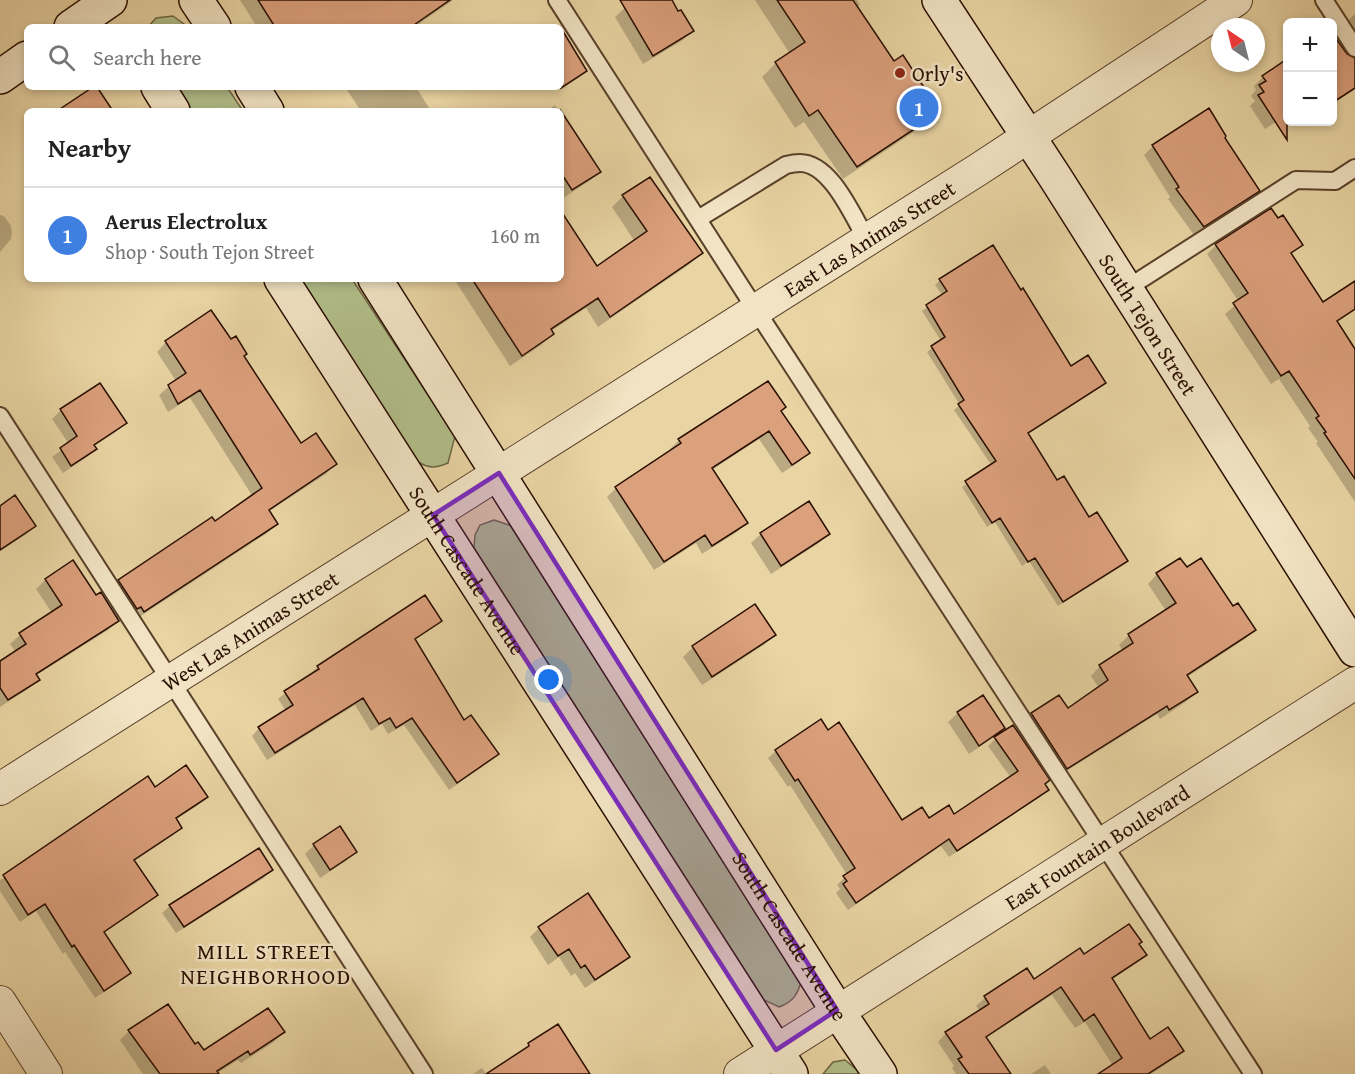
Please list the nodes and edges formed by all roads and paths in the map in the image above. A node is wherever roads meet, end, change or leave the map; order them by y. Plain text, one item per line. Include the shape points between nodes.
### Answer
1 (196, 0) edge
2 (557, 0) edge
3 (939, 0) edge
4 (1236, 0) edge
5 (1324, 0) edge
6 (108, 8) edge
7 (77, 24) edge
8 (212, 24) edge
9 (1355, 48) edge
10 (24, 60) edge
11 (0, 77) edge
12 (160, 90) edge
13 (254, 90) edge
14 (171, 108) edge
15 (265, 108) edge
16 (1029, 137) junction
17 (1355, 168) edge
18 (698, 219) junction
19 (867, 240) junction
20 (283, 282) edge
21 (377, 282) edge
22 (1126, 289) junction
23 (756, 310) junction
24 (0, 417) edge
25 (499, 473) junction
26 (433, 515) junction
27 (1355, 650) edge
28 (171, 680) junction
29 (1355, 683) edge
30 (0, 789) edge
31 (1102, 843) junction
32 (0, 1002) edge
33 (837, 1010) junction
34 (784, 1062) edge
35 (46, 1074) edge
36 (423, 1074) edge
37 (740, 1074) edge
38 (880, 1074) edge
39 (1253, 1074) edge

1 - 8 street
2 - 18 lane
3 - 16 street, South Tejon Street
4 - 16 street, East Las Animas Street
5 - 9 lane
6 - 7 street
10 - 11 street
12 - 14 street
13 - 15 street
16 - 19 street, East Las Animas Street
16 - 22 street, South Tejon Street
17 - 22 lane via 1335,181 1296,180
18 - 19 lane via 786,165 802,163 823,172 835,184
18 - 23 lane
19 - 23 street, East Las Animas Street
20 - 26 street, South Cascade Avenue
21 - 25 street, South Cascade Avenue
22 - 27 street, South Tejon Street
23 - 25 street, East Las Animas Street
23 - 31 lane
24 - 28 lane
25 - 26 street, West Las Animas Street
25 - 33 street, South Cascade Avenue
26 - 28 street, West Las Animas Street
26 - 34 street, South Cascade Avenue
28 - 30 street, West Las Animas Street
28 - 36 lane
29 - 31 street, East Fountain Boulevard
31 - 33 street, East Fountain Boulevard
31 - 39 lane
32 - 35 street
33 - 34 street, East Fountain Boulevard
33 - 38 street, South Cascade Avenue
34 - 37 street, East Fountain Boulevard

